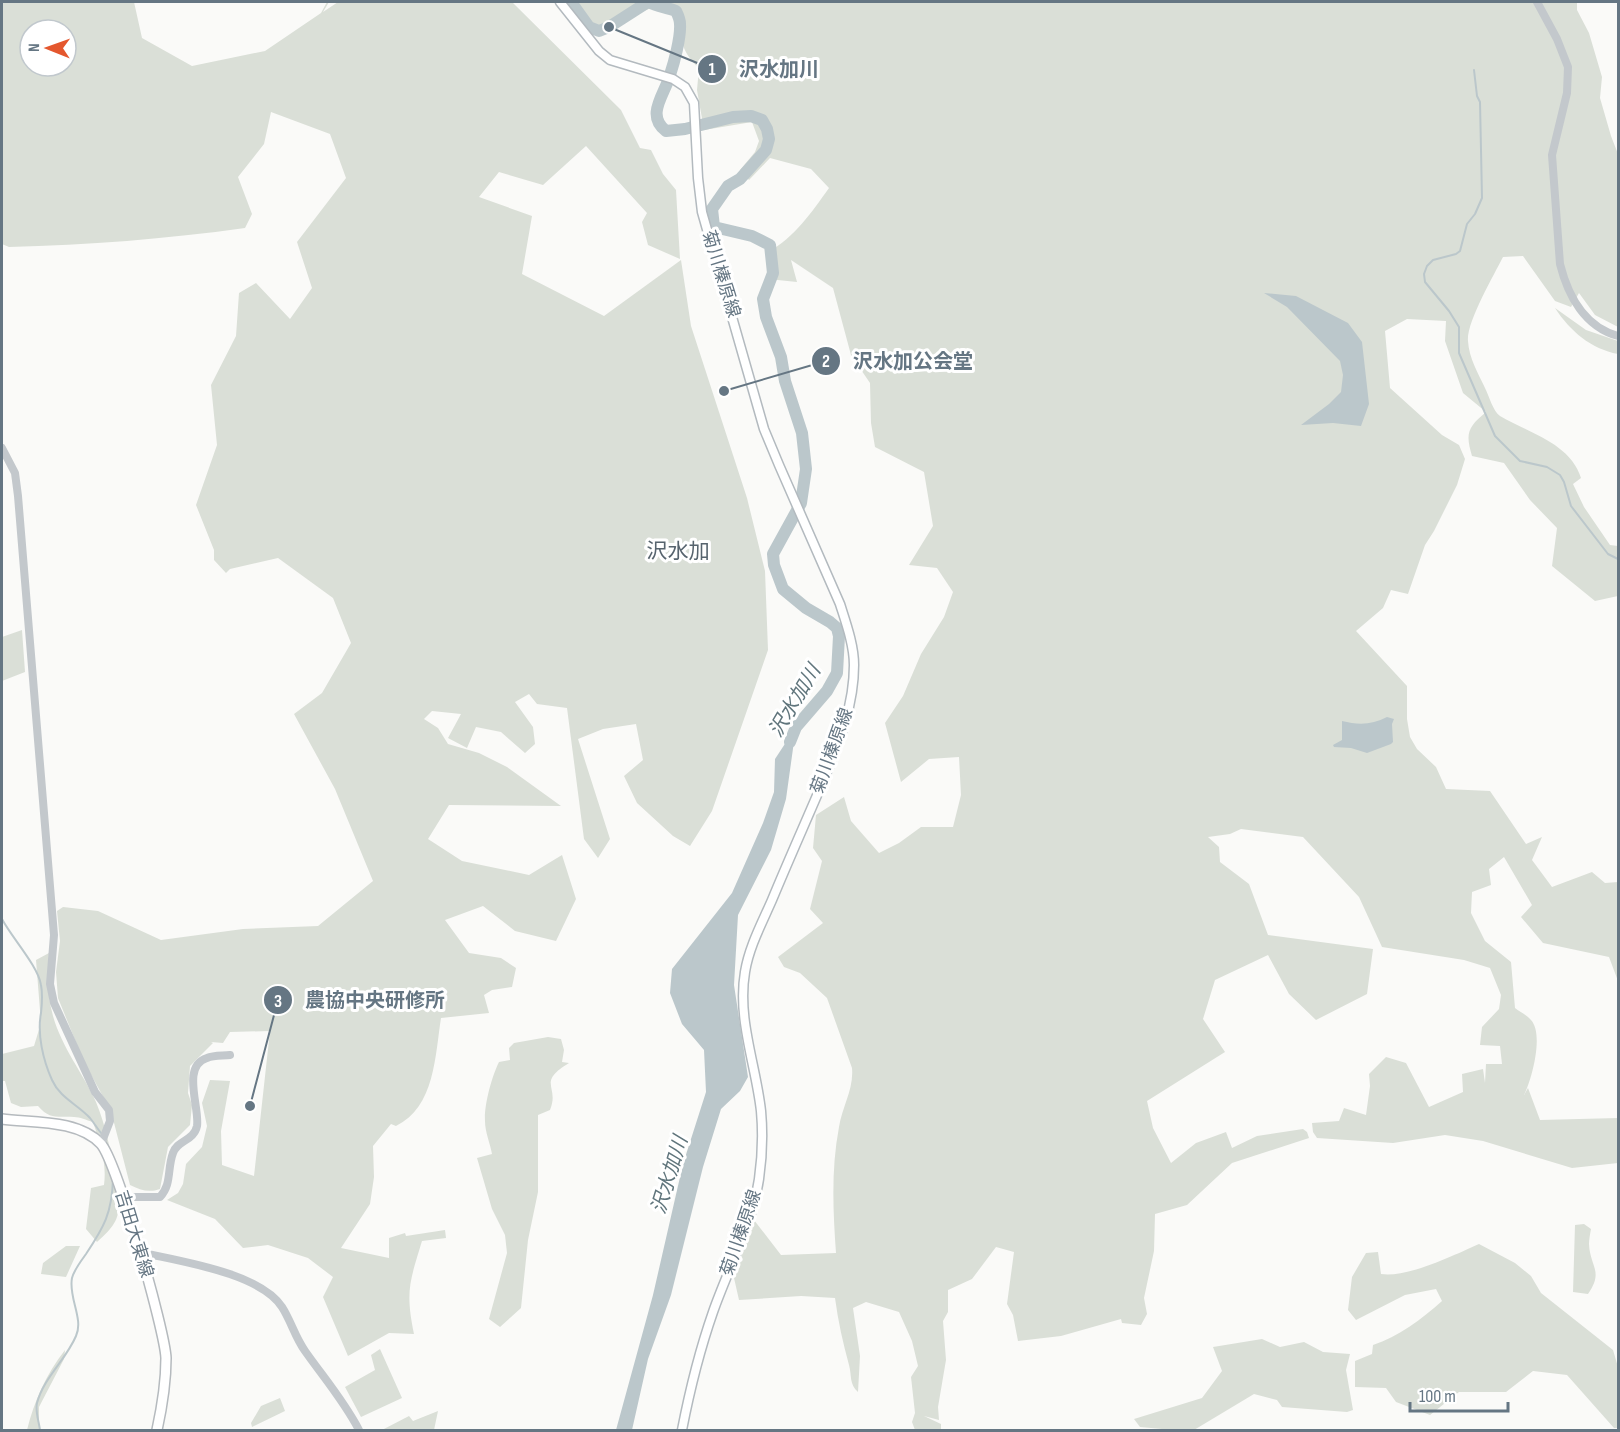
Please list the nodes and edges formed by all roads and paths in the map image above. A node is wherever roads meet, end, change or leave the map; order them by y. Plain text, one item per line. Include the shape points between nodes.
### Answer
1 (560, 2) edge
2 (1537, 2) edge
3 (1618, 336) edge
4 (2, 448) edge
5 (230, 1056) dead end
6 (2, 1119) edge
7 (101, 1144) junction
8 (123, 1197) junction
9 (139, 1252) junction
10 (158, 1431) edge
11 (359, 1431) edge
12 (682, 1431) edge

1 - 12 main road, 菊川榛原線 via 610,60 673,80 685,87 694,104 700,197 764,429 848,627 854,663 852,696 844,727 745,970 742,995 761,1112 759,1180 695,1367
2 - 3 street via 1560,46 1568,74 1552,155 1560,264 1587,318
4 - 7 street via 15,473 18,496 54,935 50,984 54,1003 95,1092 109,1110 110,1121
5 - 8 street via 208,1057 196,1067 192,1087 197,1127 172,1154 166,1190 160,1197
6 - 7 main road via 61,1125
7 - 8 main road, 吉田大東線
8 - 9 main road, 吉田大東線
9 - 10 main road, 吉田大東線 via 166,1357
9 - 11 street via 225,1272 275,1299 297,1340 344,1402

